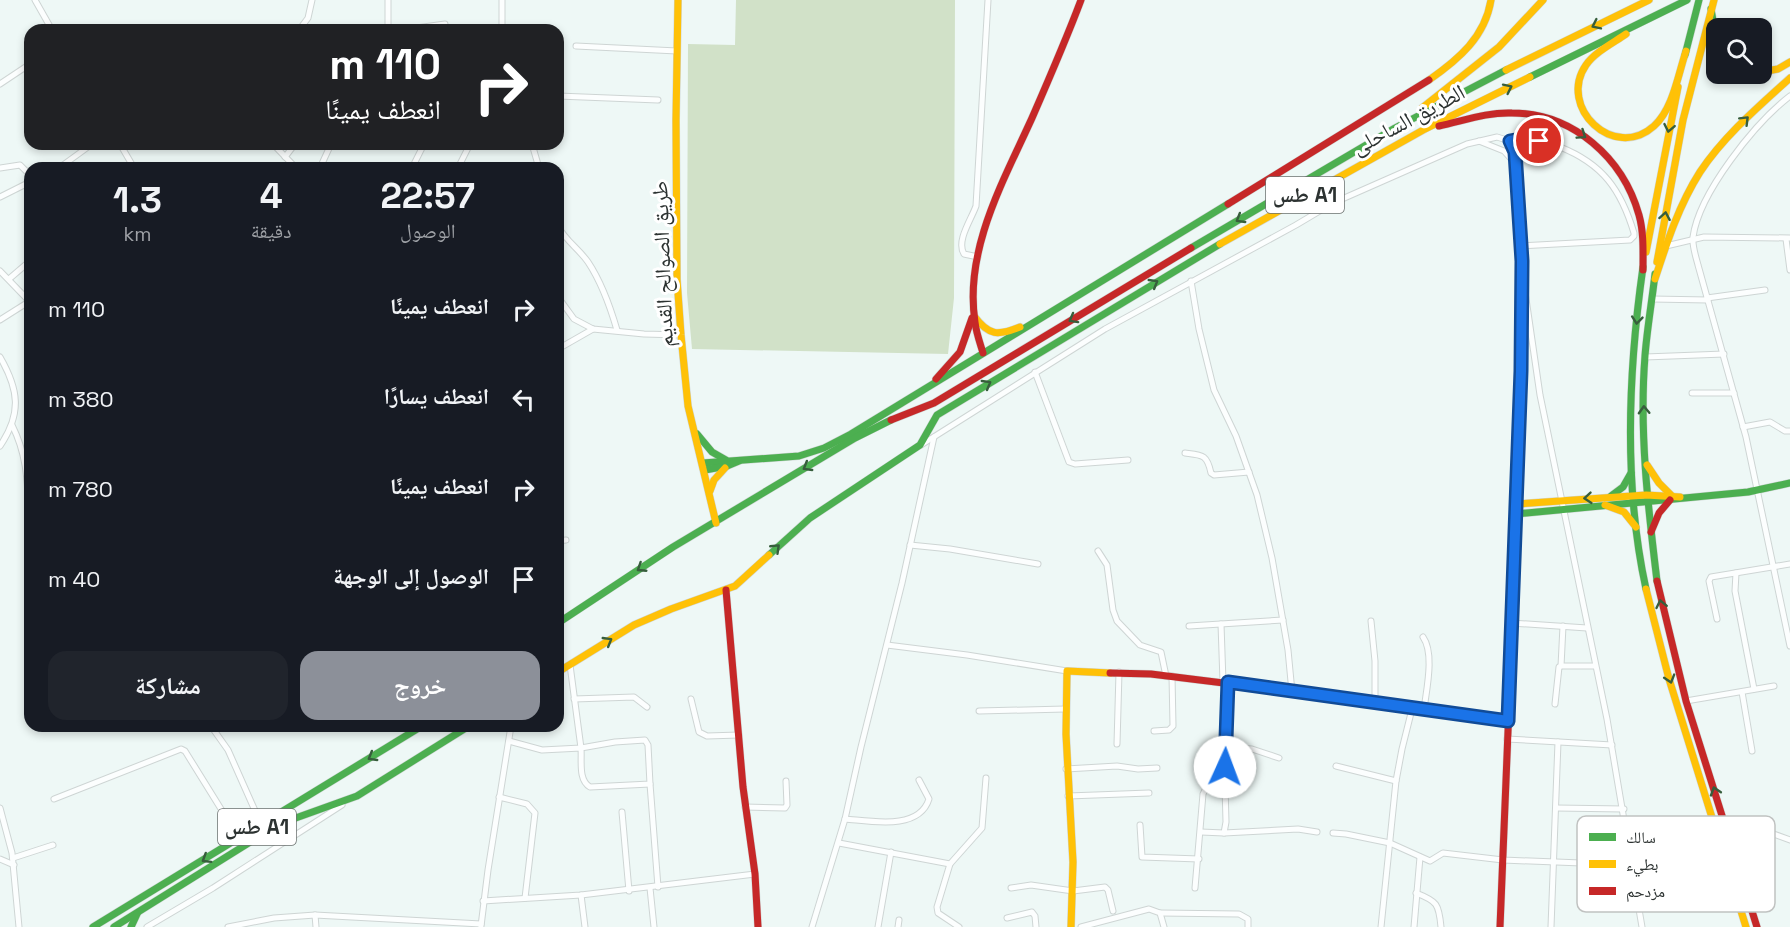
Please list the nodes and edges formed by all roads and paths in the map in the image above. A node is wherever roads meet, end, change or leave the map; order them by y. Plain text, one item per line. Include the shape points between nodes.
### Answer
1 (35, 0) edge
2 (312, 0) edge
3 (388, 0) edge
4 (502, 0) edge
5 (678, 0) edge
6 (988, 0) edge
7 (1081, 0) edge
8 (1491, 0) edge
9 (1543, 0) edge
10 (1649, 0) edge
11 (1687, 0) edge
12 (1699, 0) edge
13 (1713, 4) edge
14 (1655, 15) junction
15 (49, 24) edge
16 (305, 24) edge
17 (388, 24) edge
18 (502, 24) edge
19 (576, 46) dead end
20 (677, 51) junction
21 (1686, 51) junction
22 (1790, 62) edge
23 (24, 68) edge
24 (1772, 70) edge
25 (1790, 78) edge
26 (0, 84) edge
27 (564, 96) edge
28 (1790, 96) edge
29 (658, 100) dead end
30 (1395, 128) junction
31 (1425, 129) junction
32 (1477, 141) junction
33 (1510, 141) junction
34 (84, 150) edge
35 (279, 150) edge
36 (290, 150) edge
37 (285, 157) junction
38 (67, 162) edge
39 (290, 162) edge
40 (0, 168) edge
41 (24, 169) edge
42 (1516, 169) junction
43 (24, 185) edge
44 (0, 197) edge
45 (564, 233) edge
46 (1788, 238) edge
47 (1692, 239) junction
48 (1521, 246) junction
49 (1666, 246) junction
50 (978, 257) junction
51 (1522, 261) junction
52 (24, 266) edge
53 (1642, 270) junction
54 (1790, 270) edge
55 (0, 271) edge
56 (9, 279) junction
57 (1655, 279) junction
58 (1191, 281) junction
59 (1765, 290) dead end
60 (24, 295) edge
61 (1652, 299) junction
62 (1708, 299) junction
63 (24, 305) edge
64 (564, 305) edge
65 (973, 315) junction
66 (1042, 318) junction
67 (0, 320) edge
68 (593, 329) junction
69 (1057, 329) junction
70 (617, 330) junction
71 (681, 335) junction
72 (1062, 339) junction
73 (564, 346) edge
74 (983, 353) junction
75 (1064, 354) junction
76 (1724, 354) junction
77 (0, 357) edge
78 (1645, 357) junction
79 (1035, 372) junction
80 (925, 389) junction
81 (1692, 393) dead end
82 (1734, 393) junction
83 (12, 425) junction
84 (1743, 427) junction
85 (694, 430) junction
86 (1790, 431) edge
87 (934, 437) junction
88 (0, 446) edge
89 (920, 446) junction
90 (1185, 453) dead end
91 (24, 456) edge
92 (1128, 460) dead end
93 (727, 463) junction
94 (1646, 463) junction
95 (1632, 465) junction
96 (704, 466) junction
97 (1249, 472) junction
98 (1790, 483) edge
99 (1757, 491) junction
100 (710, 492) junction
101 (1611, 496) junction
102 (1674, 498) junction
103 (1635, 499) junction
104 (1646, 499) junction
105 (1562, 500) junction
106 (1517, 504) junction
107 (1605, 505) junction
108 (1564, 511) junction
109 (1516, 514) junction
110 (716, 523) junction
111 (1637, 531) junction
112 (1650, 534) junction
113 (910, 545) junction
114 (1098, 551) dead end
115 (1038, 564) dead end
116 (1790, 564) edge
117 (1773, 566) junction
118 (1736, 573) junction
119 (726, 590) junction
120 (564, 619) edge
121 (1717, 619) dead end
122 (1283, 620) junction
123 (1371, 621) dead end
124 (1511, 623) junction
125 (1221, 624) junction
126 (1189, 626) dead end
127 (1563, 626) junction
128 (1587, 628) junction
129 (1423, 637) dead end
130 (886, 645) junction
131 (1790, 646) edge
132 (570, 664) junction
133 (1561, 666) junction
134 (1595, 666) junction
135 (564, 668) edge
136 (1067, 671) junction
137 (1119, 672) junction
138 (1169, 676) junction
139 (1225, 682) junction
140 (1774, 686) dead end
141 (1754, 689) junction
142 (1292, 692) junction
143 (1742, 692) junction
144 (574, 699) junction
145 (691, 699) dead end
146 (1686, 701) junction
147 (1375, 704) junction
148 (1555, 704) dead end
149 (647, 707) dead end
150 (1065, 709) junction
151 (1413, 709) junction
152 (1424, 710) junction
153 (979, 711) dead end
154 (1508, 721) junction
155 (1154, 731) dead end
156 (215, 732) edge
157 (412, 732) edge
158 (459, 732) edge
159 (510, 732) edge
160 (739, 735) junction
161 (1507, 739) junction
162 (509, 741) junction
163 (1558, 742) junction
164 (1117, 744) dead end
165 (1612, 745) junction
166 (1226, 747) junction
167 (582, 748) junction
168 (1752, 751) dead end
169 (1280, 758) dead end
170 (1336, 766) dead end
171 (1157, 768) dead end
172 (1066, 769) junction
173 (986, 778) dead end
174 (919, 780) dead end
175 (786, 781) dead end
176 (1396, 781) junction
177 (650, 784) junction
178 (1225, 786) junction
179 (1149, 793) dead end
180 (357, 796) junction
181 (1068, 796) junction
182 (499, 797) junction
183 (54, 799) dead end
184 (746, 807) junction
185 (0, 808) edge
186 (1556, 808) junction
187 (1624, 808) junction
188 (622, 812) dead end
189 (1625, 816) edge
190 (1712, 816) edge
191 (1723, 816) edge
192 (845, 819) junction
193 (261, 824) junction
194 (1140, 825) dead end
195 (1201, 832) junction
196 (1317, 832) dead end
197 (1224, 833) junction
198 (1333, 833) dead end
199 (1775, 834) edge
200 (239, 838) junction
201 (1790, 840) edge
202 (838, 843) junction
203 (1389, 843) junction
204 (53, 845) dead end
205 (891, 852) junction
206 (1420, 857) junction
207 (0, 859) edge
208 (1199, 859) junction
209 (1503, 860) junction
210 (13, 861) junction
211 (1554, 861) junction
212 (1577, 862) edge
213 (950, 864) junction
214 (755, 874) junction
215 (658, 887) junction
216 (650, 888) junction
217 (1011, 888) dead end
218 (1196, 888) dead end
219 (629, 891) junction
220 (1073, 891) junction
221 (1416, 893) junction
222 (581, 895) junction
223 (525, 898) junction
224 (483, 901) junction
225 (1113, 911) dead end
226 (1640, 912) edge
227 (1741, 912) edge
228 (1752, 912) edge
229 (1160, 913) junction
230 (137, 914) junction
231 (315, 915) junction
232 (1007, 918) dead end
233 (390, 920) junction
234 (251, 925) edge
235 (481, 926) edge
236 (19, 927) edge
237 (93, 927) edge
238 (114, 927) edge
239 (131, 927) edge
240 (147, 927) edge
241 (228, 927) edge
242 (316, 927) edge
243 (388, 927) edge
244 (585, 927) edge
245 (654, 927) edge
246 (758, 927) edge
247 (812, 927) edge
248 (878, 927) edge
249 (958, 927) edge
250 (1036, 927) edge
251 (1071, 927) edge
252 (1081, 927) edge
253 (1164, 927) edge
254 (1248, 927) edge
255 (1381, 927) edge
256 (1414, 927) edge
257 (1441, 927) edge
258 (1500, 927) edge
259 (1551, 927) edge
260 (1642, 927) edge
261 (1746, 927) edge
262 (1757, 927) edge

1 - 15 street
2 - 16 street
3 - 17 street
4 - 18 street
5 - 20 main road, طريق الصوالح القديم
6 - 50 street via 976,206 960,248 964,254
7 - 50 main road via 996,199
8 - 66 main road via 1486,23 1476,38 1426,82
9 - 30 main road via 1499,47
10 -> 30 main road, الطريق الساحلى / طس A1
11 - 14 main road, الطريق الساحلى / طس A1
12 - 21 main road
57 -> 13 main road via 1683,120
14 - 21 main road via 1587,64 1577,88 1587,121 1609,136 1622,139 1647,132 1662,115
31 -> 14 main road, الطريق الساحلى / طس A1
19 - 20 street
20 - 71 main road, طريق الصوالح القديم
21 -> 53 main road
22 - 24 main road
23 - 26 street
49 -> 25 main road via 1702,170 1736,129
27 - 29 street
28 - 47 street via 1747,138 1721,174
30 -> 69 main road, الطريق الساحلى / طس A1
31 -> 53 main road via 1520,112 1563,123 1583,134 1614,162 1633,195 1642,235
72 -> 31 main road, الطريق الساحلى / طس A1 via 1284,207
32 - 33 street via 1497,137
32 - 42 street via 1504,151
32 - 58 street via 1334,202
33 - 42 street
33 - 48 street via 1526,138 1553,144 1590,162 1615,188 1627,208 1634,233 1630,240
34 - 38 street
35 - 37 street
36 - 37 street
37 - 39 street
40 - 41 street via 20,165
42 - 48 street
43 - 44 street
45 - 70 street via 600,281
46 - 47 street
46 - 54 street
47 - 49 street
47 - 62 street
48 - 51 street
49 - 57 main road
50 - 65 main road
51 - 105 street via 1540,395
51 - 106 street
52 - 56 street
53 -> 95 main road via 1633,363
55 - 56 street
56 - 60 street
57 - 61 main road
58 - 75 street
58 - 97 street via 1214,390
59 - 62 street
61 - 62 street
61 - 78 main road
62 - 76 street
63 - 67 street
64 - 68 street via 574,319
65 - 66 main road via 984,328 997,333
65 - 74 main road
65 - 80 main road via 960,352
66 - 74 main road
68 - 70 street
68 - 73 street
69 - 72 main road
69 -> 110 main road, الطريق الساحلى / طس A1 via 934,403 855,438
70 - 71 street
71 - 85 main road, طريق الصوالح القديم
72 - 75 street
89 -> 72 main road, الطريق الساحلى / طس A1 via 938,415
74 - 80 main road
75 - 79 street
76 - 78 street
76 - 82 street
77 - 83 street via 16,394
94 -> 78 main road
79 - 87 street
79 - 92 street via 1069,462
80 - 93 main road via 824,448 799,456
81 - 82 street
82 - 84 street
83 - 88 street
83 - 91 street
84 - 86 street via 1770,422
84 - 99 street
85 - 93 main road
85 - 96 main road, طريق الصوالح القديم
87 - 89 street
87 - 113 street
119 -> 89 main road via 740,583 810,518
90 - 97 street via 1208,459 1214,475
93 - 96 main road
93 - 100 main road
94 - 102 main road
94 - 104 main road
95 - 101 main road via 1628,480
95 - 103 main road
96 - 100 main road, طريق الصوالح القديم
97 - 122 street via 1272,558
98 - 99 main road
99 - 102 main road
99 - 117 street
100 - 110 main road, طريق الصوالح القديم
101 - 103 main road
101 -> 105 main road
102 - 104 main road
102 - 112 main road via 1656,518
103 - 104 main road
103 - 107 main road
103 - 111 main road
104 - 112 main road
105 - 106 main road
105 - 108 street
106 - 109 main road
107 - 108 main road
107 - 111 main road via 1623,511
108 - 109 main road
108 - 128 street
109 - 124 main road
110 -> 120 main road, الطريق الساحلى
111 -> 190 main road via 1659,642
146 -> 112 main road via 1664,619
113 - 115 street
113 - 130 street
114 - 138 street via 1107,565 1115,617 1140,645 1161,652
116 - 117 street
117 - 118 street
117 - 131 street
118 - 121 street via 1710,579
118 - 141 street via 1735,591
132 -> 119 main road via 634,625
119 - 160 main road
122 - 125 street
122 - 142 street
123 - 147 street
124 - 127 street
124 - 154 main road
125 - 126 street
125 - 139 street
127 - 128 street
127 - 133 street
128 - 134 street
129 - 152 street via 1429,653
130 - 136 street
130 - 192 street
132 - 135 main road
132 - 144 street
133 - 134 street
133 - 148 street
134 - 165 street
136 - 137 main road
136 - 150 main road
137 - 138 main road
137 - 164 street
138 - 139 main road
138 - 155 street via 1173,726
139 - 142 main road
139 - 166 street
140 - 141 street
141 - 143 street
142 - 147 main road
143 - 146 street
143 - 168 street
144 - 149 street via 634,697
144 - 167 street
145 - 160 street via 699,732 707,736
191 -> 146 main road
147 - 151 main road
150 - 153 street
150 - 172 main road
151 - 152 main road
151 - 176 street
152 - 154 main road
154 - 161 main road
156 - 193 street via 228,750
157 -> 193 main road, طس A1
158 - 180 main road
159 - 162 street
160 - 184 main road
161 - 163 street
161 - 209 main road
162 - 167 street via 542,750
162 - 182 street
163 - 165 street
163 - 186 street
165 - 187 street
166 - 169 street via 1252,749
166 - 178 street
167 - 177 street via 582,778 587,786
167 - 177 street via 645,740
170 - 176 street
171 - 172 street
172 - 181 main road
173 - 213 street via 982,828
174 - 192 street via 929,799 914,817 885,821
175 - 184 street via 785,808
176 - 203 street
177 - 215 street
178 - 195 street via 1205,790
178 - 197 street
179 - 181 street
180 - 230 main road, طس A1 via 279,824
180 - 240 street
181 - 220 main road
182 - 223 street via 527,804 535,813
182 - 224 street
183 - 200 street via 181,749
184 - 214 main road
185 - 210 street
186 - 187 street
186 - 211 street
187 - 189 street
188 - 219 street
192 - 202 street
193 - 200 main road, طس A1
194 - 208 street via 1143,857
195 - 197 street
195 - 208 street
196 - 197 street via 1298,829
198 - 203 street
199 - 201 street
200 -> 237 main road, طس A1
202 - 205 street
202 - 247 street
203 - 206 street
203 - 255 street
204 - 210 street
205 - 213 street
205 - 248 street
206 - 209 street via 1432,861 1446,853
206 - 221 street
207 - 210 street
208 - 218 street
209 - 211 street
209 - 258 main road
210 - 236 street
211 - 212 street
211 - 259 street
213 - 249 street via 937,910
214 - 215 street
214 - 246 main road
215 - 216 street
216 - 219 street
216 - 245 street
217 - 220 street via 1031,885
219 - 222 street
220 - 225 street via 1106,888
220 - 251 main road
221 - 256 street
221 - 257 street via 1437,904
222 - 223 street
222 - 244 street
223 - 224 street
224 - 235 street
226 - 260 street
227 - 261 main road
228 - 262 main road
229 - 252 street via 1149,909
229 - 253 street
229 - 254 street via 1239,914 1248,919
230 - 238 main road, طس A1
230 - 239 main road
231 - 233 street
231 - 234 street
231 - 242 street
232 - 250 street via 1032,912
233 - 235 street
233 - 243 street
234 - 241 street

